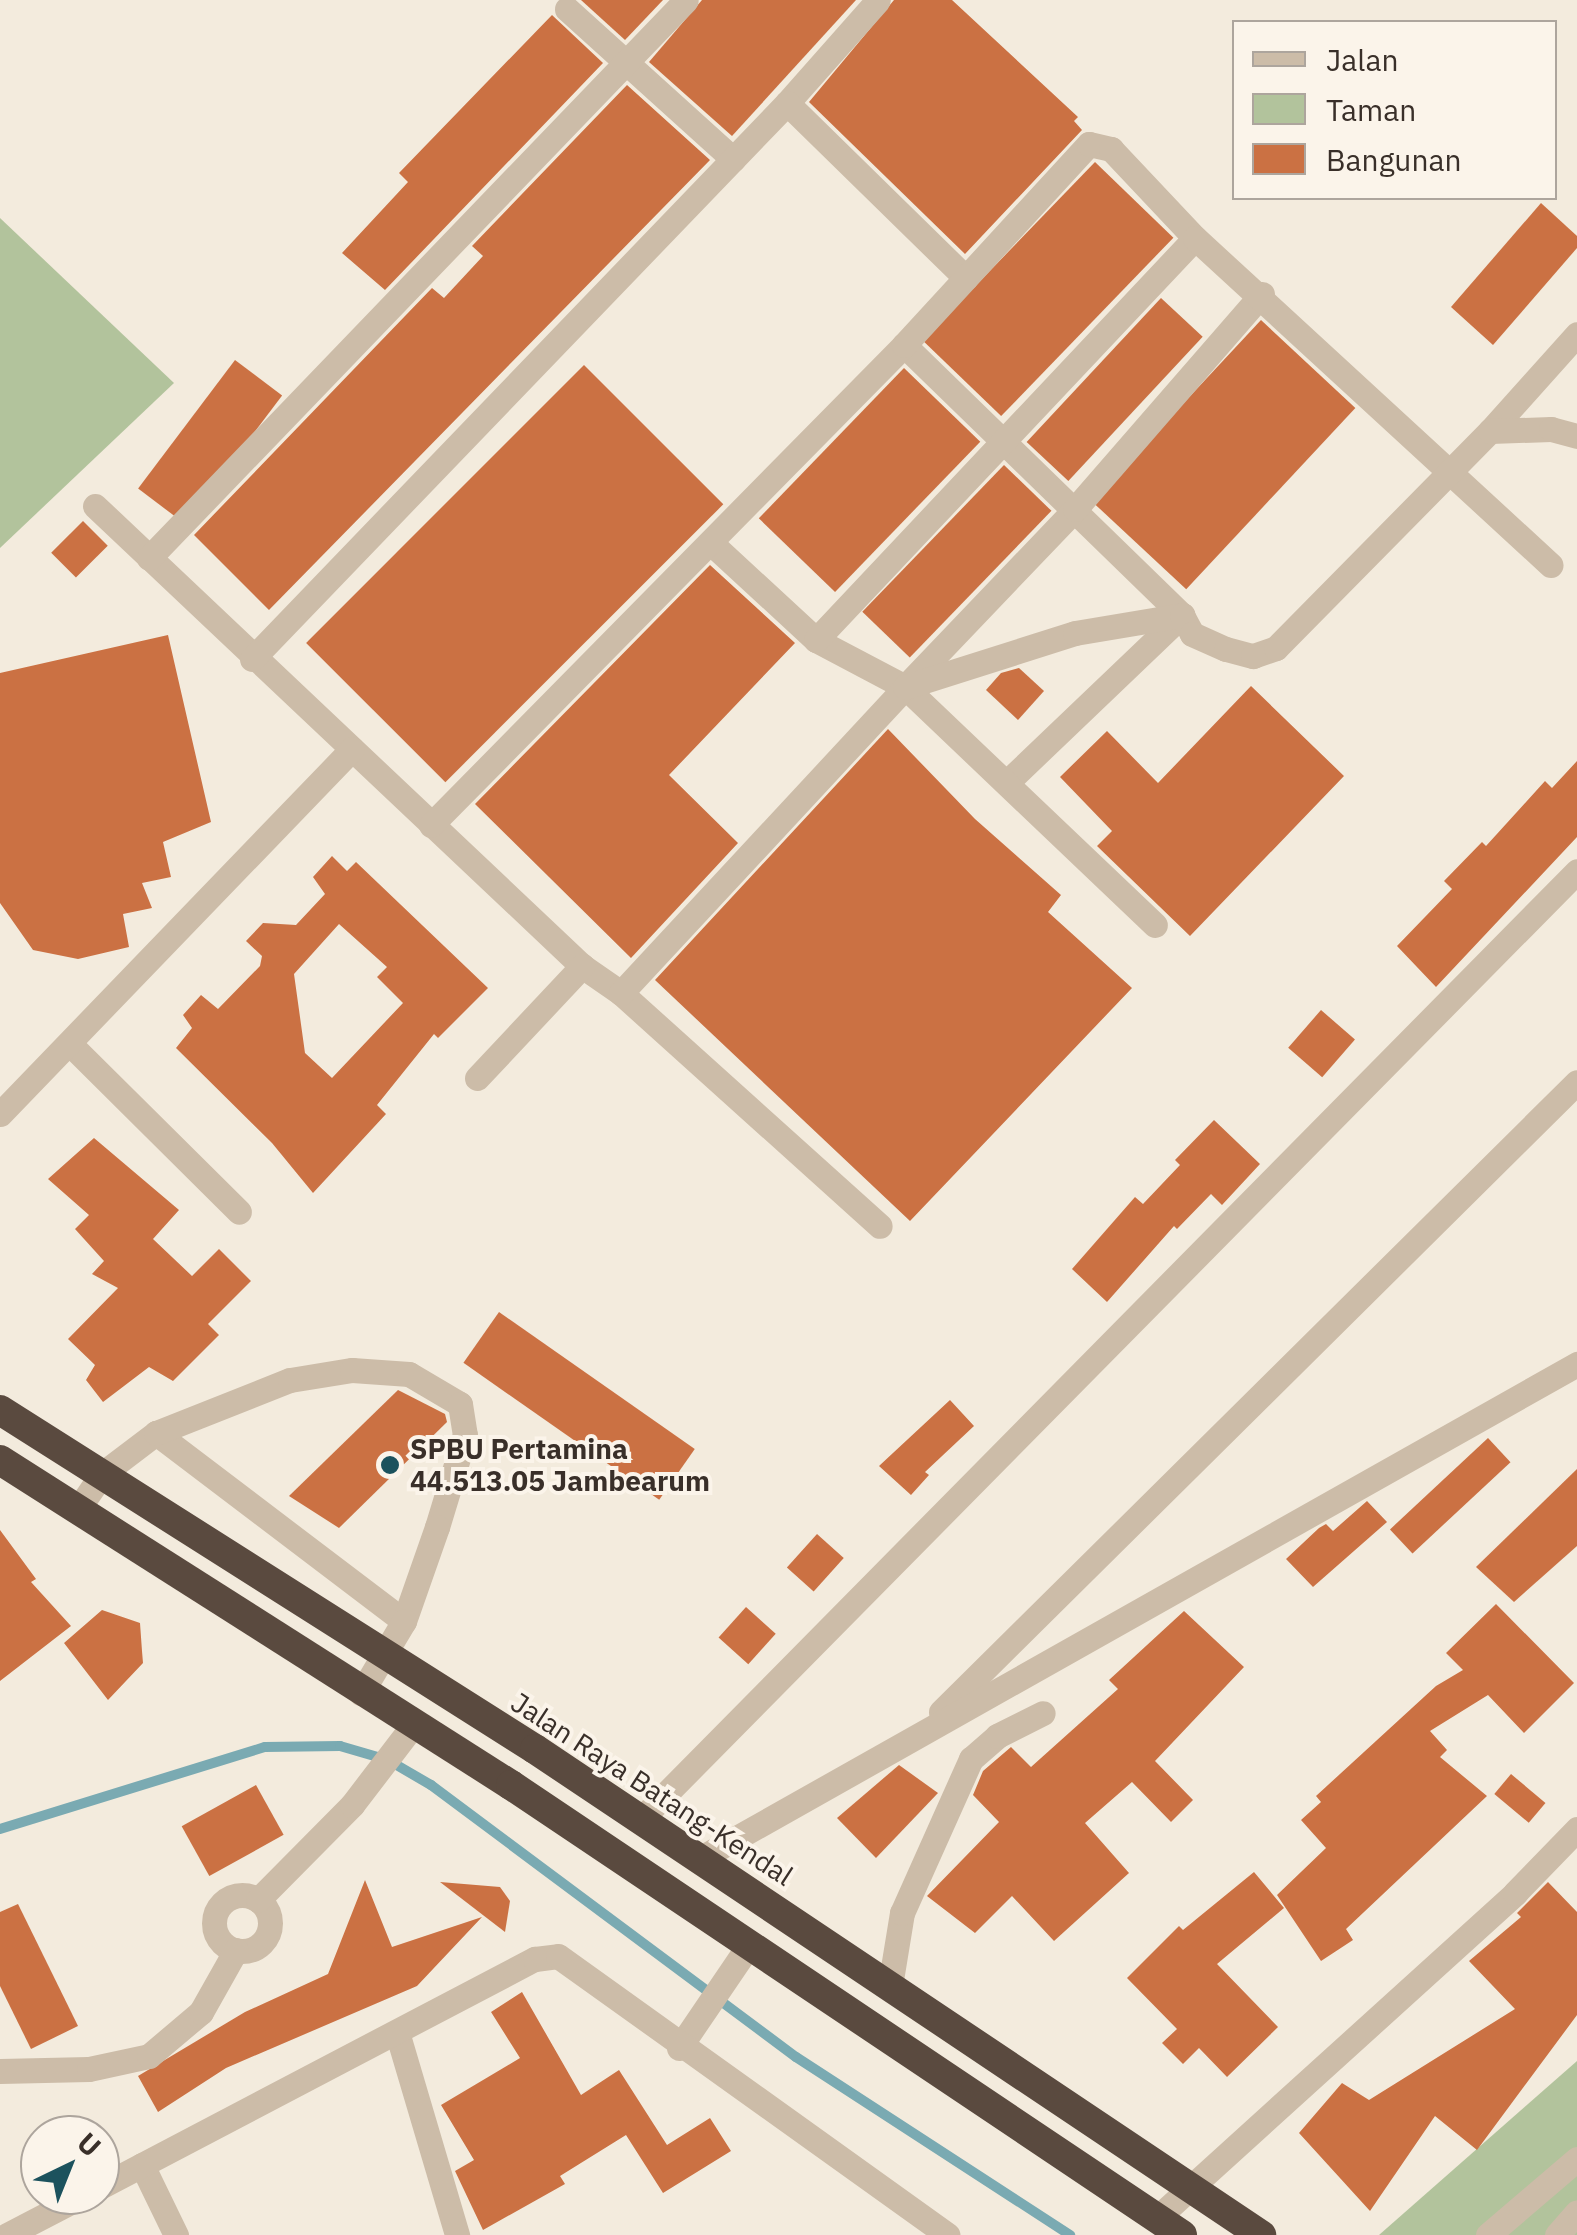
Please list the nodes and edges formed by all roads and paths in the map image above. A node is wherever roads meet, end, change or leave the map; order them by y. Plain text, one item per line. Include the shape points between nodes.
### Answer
1 (686, 0) edge
2 (878, 0) edge
3 (568, 8) dead end
4 (626, 62) junction
5 (787, 104) junction
6 (733, 159) junction
7 (1195, 238) junction
8 (966, 278) junction
9 (1262, 294) junction
10 (1577, 334) edge
11 (904, 346) junction
12 (1490, 431) junction
13 (1577, 436) edge
14 (1002, 438) junction
15 (1449, 474) junction
16 (95, 506) dead end
17 (1075, 509) junction
18 (711, 543) junction
19 (149, 558) junction
20 (1552, 565) dead end
21 (1182, 616) junction
22 (816, 640) junction
23 (252, 658) junction
24 (905, 687) junction
25 (352, 749) junction
26 (1006, 783) junction
27 (431, 825) junction
28 (1577, 870) edge
29 (1155, 925) dead end
30 (582, 966) junction
31 (621, 993) junction
32 (70, 1044) junction
33 (477, 1078) dead end
34 (1577, 1082) edge
35 (0, 1114) edge
36 (239, 1212) dead end
37 (880, 1226) dead end
38 (1577, 1364) edge
39 (0, 1410) edge
40 (156, 1433) junction
41 (0, 1460) edge
42 (102, 1474) junction
43 (78, 1509) junction
44 (404, 1621) junction
45 (384, 1653) junction
46 (361, 1693) junction
47 (1043, 1713) dead end
48 (406, 1736) junction
49 (912, 1740) junction
50 (641, 1819) junction
51 (1577, 1829) edge
52 (701, 1858) junction
53 (258, 1900) junction
54 (749, 1945) junction
55 (236, 1950) junction
56 (890, 1986) junction
57 (397, 2032) junction
58 (685, 2042) junction
59 (0, 2071) edge
60 (1577, 2160) edge
61 (142, 2165) junction
62 (120, 2177) edge
63 (1192, 2189) junction
64 (1577, 2212) edge
65 (46, 2215) edge
66 (1169, 2226) edge
67 (8, 2235) edge
68 (176, 2235) edge
69 (456, 2235) edge
70 (948, 2235) edge
71 (1261, 2235) edge
72 (1489, 2235) edge
73 (1558, 2235) edge

1 - 4 street
2 - 5 street
3 - 4 street
4 - 6 street
4 - 19 street
5 - 6 street
5 - 8 street
6 - 23 street
7 - 8 street via 1110,149 1089,144
7 - 9 street
7 - 14 street
8 - 11 street
9 - 15 street
9 - 17 street
10 - 12 street
11 - 14 street
11 - 18 street
12 - 13 street via 1551,428
12 - 15 street
14 - 17 street
14 - 22 street
15 - 20 street
15 - 21 street via 1276,648 1252,656 1226,649 1192,634
16 - 19 street
17 - 21 street
17 - 24 street
18 - 22 street
18 - 27 street
19 - 23 street
21 - 24 street via 1075,633
21 - 26 street
22 - 24 street
23 - 25 street
24 - 26 street
24 - 31 street
25 - 27 street
25 - 32 street
26 - 29 street
27 - 30 street
28 - 50 street
30 - 31 street
30 - 33 street
31 - 37 street
32 - 35 street
32 - 36 street
34 - 49 street
38 - 49 street
39 - 42 highway, Jalan Raya Batang-Kendal
40 - 42 street
40 - 44 street
40 - 44 street via 257,1390 352,1370 410,1374 460,1404 465,1436
41 - 43 highway
42 - 43 street
42 - 45 highway, Jalan Raya Batang-Kendal
43 - 46 highway
44 - 45 street
45 - 46 street
45 - 50 highway, Jalan Raya Batang-Kendal
46 - 48 highway
47 - 56 street via 997,1736 970,1759 902,1913
48 - 53 street via 352,1806
48 - 54 highway
49 - 52 street
50 - 52 highway, Jalan Raya Batang-Kendal
51 - 63 street
52 - 56 highway, Jalan Raya Batang-Kendal
53 - 55 street via 270,1918 265,1939
53 - 55 street via 227,1899 214,1917 218,1938
54 - 58 street
54 - 66 highway
55 - 59 street via 202,2012 149,2056 89,2069
56 - 63 highway, Jalan Raya Batang-Kendal
57 - 58 street via 535,1960 558,1956
57 - 61 street
57 - 69 street
58 - 70 street
60 - 72 street
61 - 62 street
61 - 68 street
63 - 66 street
63 - 71 highway, Jalan Raya Batang-Kendal
64 - 73 street
65 - 67 street

